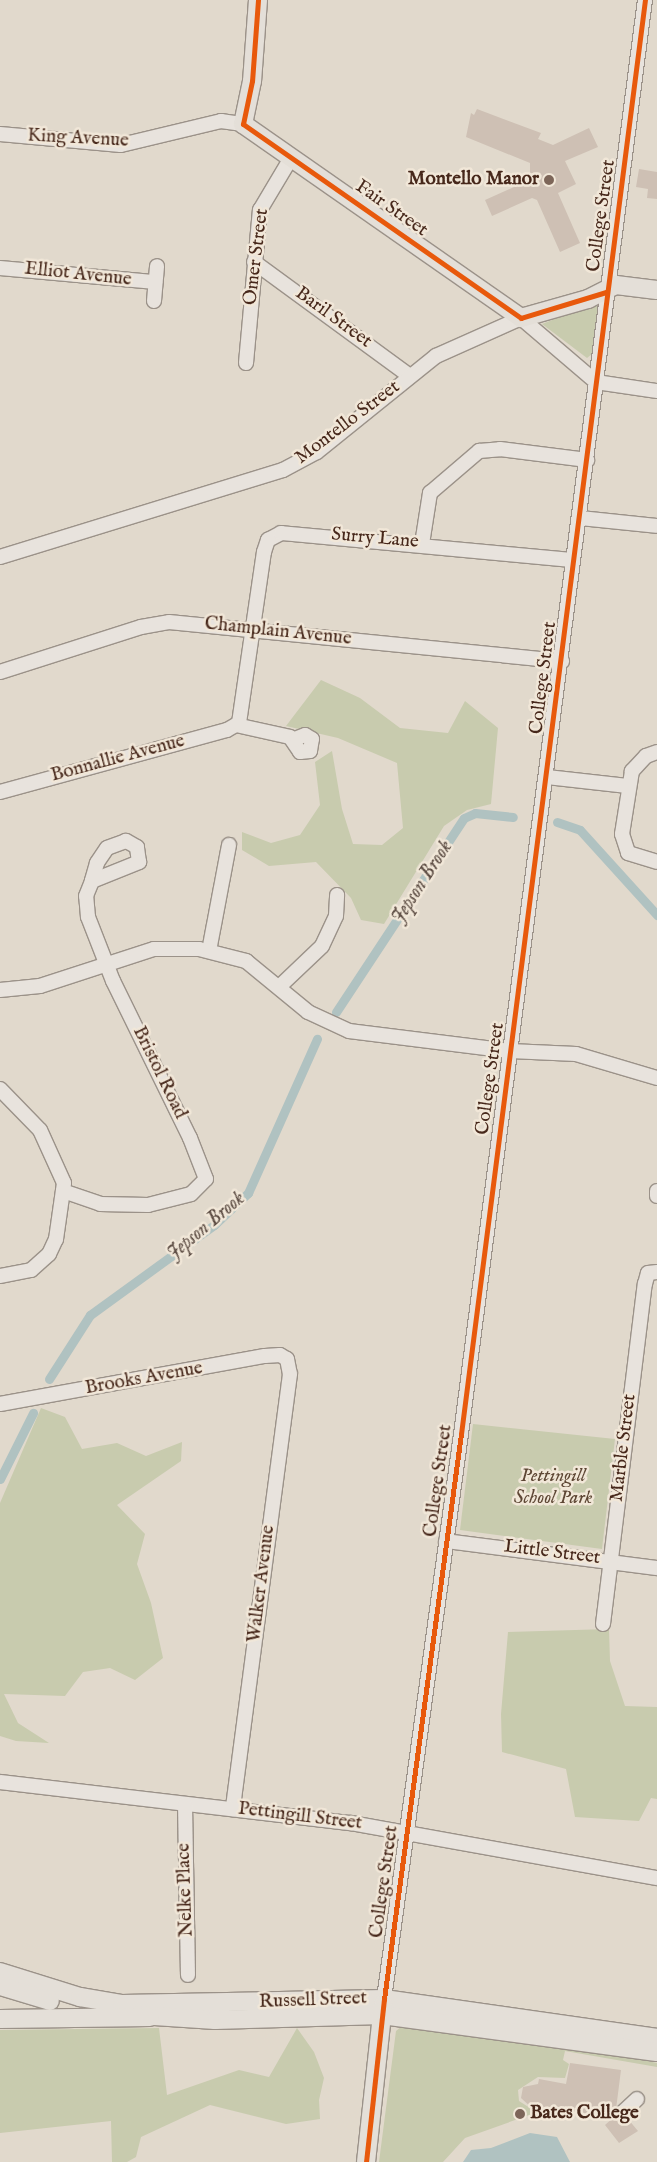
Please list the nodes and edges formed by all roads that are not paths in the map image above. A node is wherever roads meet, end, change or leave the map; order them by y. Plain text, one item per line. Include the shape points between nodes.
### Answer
1 (258, 0) edge
2 (645, 0) edge
3 (243, 124) junction
4 (0, 134) edge
5 (291, 158) junction
6 (254, 262) junction
7 (157, 266) dead end
8 (0, 268) edge
9 (155, 282) junction
10 (657, 290) edge
11 (606, 292) junction
12 (154, 301) dead end
13 (521, 318) junction
14 (246, 364) dead end
15 (410, 376) junction
16 (596, 382) junction
17 (657, 391) edge
18 (587, 460) junction
19 (580, 518) junction
20 (657, 526) edge
21 (422, 544) junction
22 (0, 557) edge
23 (574, 560) junction
24 (254, 630) junction
25 (562, 661) junction
26 (0, 672) edge
27 (236, 726) junction
28 (297, 738) dead end
29 (657, 752) edge
30 (547, 777) junction
31 (628, 786) junction
32 (0, 792) edge
33 (229, 845) dead end
34 (657, 862) edge
35 (92, 881) dead end
36 (337, 895) dead end
37 (210, 951) junction
38 (105, 963) junction
39 (279, 987) junction
40 (0, 990) edge
41 (510, 1051) junction
42 (657, 1078) edge
43 (0, 1089) edge
44 (63, 1191) junction
45 (657, 1191) edge
46 (656, 1196) edge
47 (653, 1273) edge
48 (0, 1276) edge
49 (287, 1358) joint
50 (0, 1404) edge
51 (446, 1541) junction
52 (609, 1560) junction
53 (657, 1568) edge
54 (603, 1624) dead end
55 (0, 1782) edge
56 (185, 1804) junction
57 (233, 1809) junction
58 (408, 1831) junction
59 (657, 1878) edge
60 (188, 1975) dead end
61 (2, 1976) edge
62 (383, 2007) junction
63 (160, 2018) junction
64 (0, 2019) edge
65 (657, 2038) edge
66 (657, 2052) edge
67 (637, 2099) dead end
68 (623, 2112) dead end
69 (366, 2162) edge

1 - 3 main road via 252,81
2 - 11 street, College Street
3 - 4 street, King Avenue via 221,120 121,145
3 - 5 main road, Fair Street
5 - 6 street, Omer Street via 260,210
5 - 13 main road, Fair Street
6 - 14 street, Omer Street
6 - 15 street, Baril Street
7 - 9 street
8 - 9 street, Elliot Avenue
9 - 12 street
10 - 11 main road, Montello Street via 616,285
11 - 13 main road, Montello Street
11 - 16 street, College Street
13 - 15 street, Montello Street via 464,341
13 - 16 street, Fair Street
15 - 22 street, Montello Street via 317,452 283,470
16 - 17 street
16 - 18 street, College Street
18 - 19 street, College Street
18 - 21 street via 500,449 478,451 430,493
19 - 20 street
19 - 23 street, College Street
21 - 23 street, Surry Lane
21 - 24 street, Surry Lane via 290,532 272,536 264,552
23 - 25 street, College Street
24 - 25 street, Champlain Avenue
24 - 26 street, Champlain Avenue via 158,624
24 - 27 street via 243,711
25 - 30 street, College Street
27 - 28 street via 293,739 302,753 312,749 309,736
27 - 32 street, Bonnallie Avenue
29 - 31 street via 639,762
30 - 31 street
30 - 41 street, College Street
31 - 34 street via 624,844 637,859
33 - 37 street
35 - 38 street, Bristol Road via 86,910
36 - 39 street via 336,916 322,946
37 - 38 street via 165,947
37 - 39 street via 246,961
38 - 40 street via 40,986
38 - 44 street, Bristol Road via 190,1138 205,1173 204,1185 191,1194 148,1205 100,1204
39 - 41 street via 308,1012 349,1031
41 - 42 street via 576,1054
41 - 51 street, College Street
43 - 44 street via 40,1130 62,1173
44 - 48 street via 56,1239 49,1254 32,1270
45 - 46 street
47 - 52 street, Marble Street
49 - 50 street, Brooks Avenue via 280,1354 265,1356
49 - 57 street, Walker Avenue via 290,1374
51 - 52 street, Little Street
51 - 58 street, College Street
52 - 53 street, Little Street
52 - 54 street, Marble Street
55 - 56 street, Pettingill Street
56 - 57 street, Pettingill Street
56 - 60 street, Nelke Place
57 - 58 street, Pettingill Street
58 - 59 street, Pettingill Street
58 - 62 street, College Street
61 - 62 main road, Russell Street via 80,1997 145,2006
61 - 63 main road, Russell Street via 68,2006
62 - 63 main road, Russell Street
62 - 65 main road, Russell Street
62 - 66 main road, Russell Street
62 - 69 main road, College Street
63 - 64 main road
67 - 68 street

